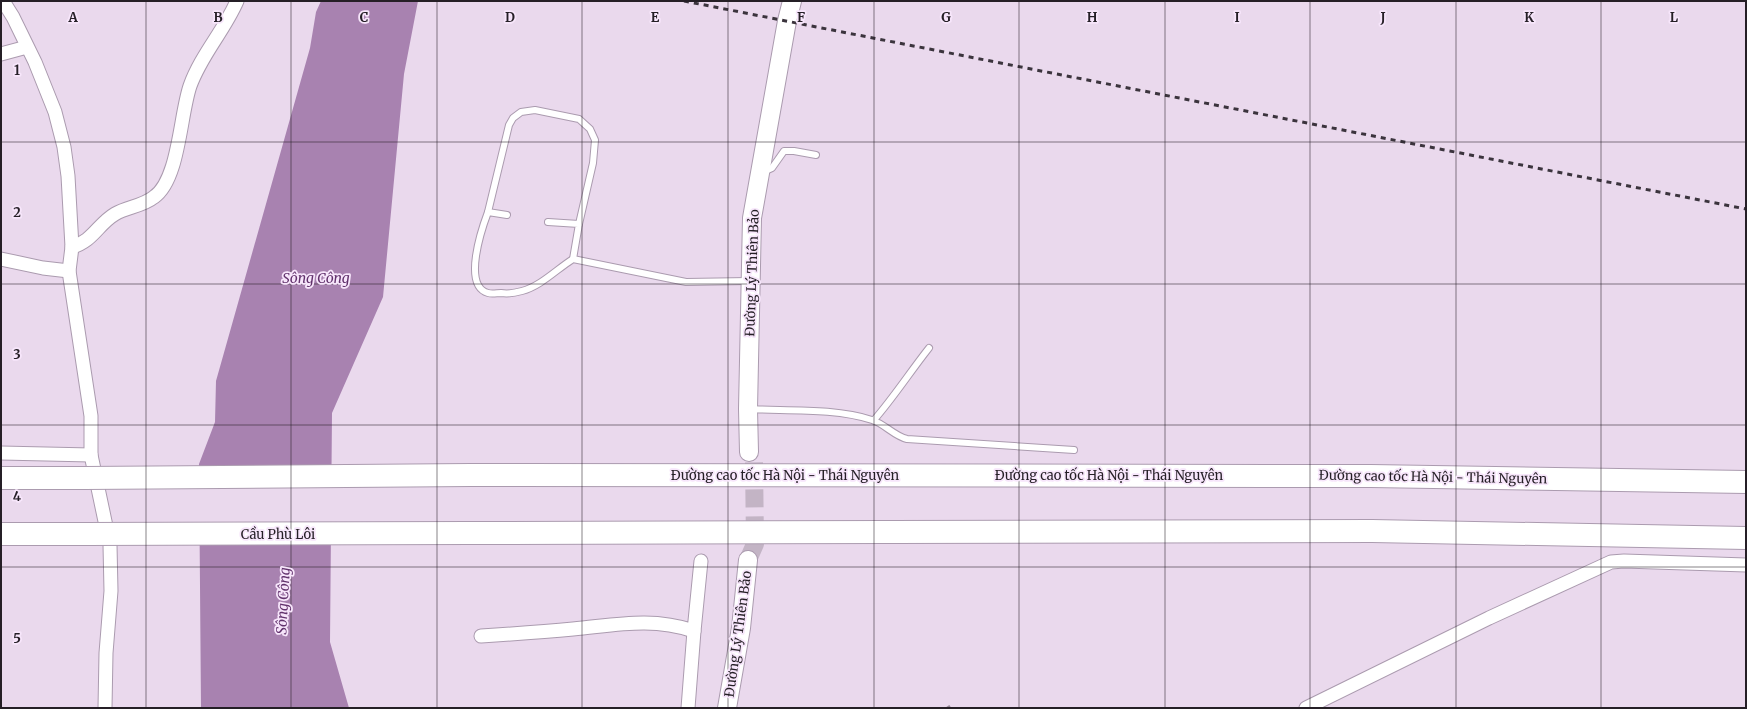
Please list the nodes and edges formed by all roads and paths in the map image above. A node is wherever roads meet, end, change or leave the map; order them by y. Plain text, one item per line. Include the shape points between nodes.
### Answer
1 (3, 1) edge
2 (237, 1) edge
3 (792, 1) edge
4 (27, 47) junction
5 (1, 54) edge
6 (816, 155) dead end
7 (760, 173) junction
8 (488, 212) junction
9 (507, 215) dead end
10 (548, 222) dead end
11 (579, 224) junction
12 (72, 247) junction
13 (1, 259) edge
14 (573, 259) junction
15 (69, 271) junction
16 (750, 281) junction
17 (930, 348) dead end
18 (748, 409) junction
19 (874, 420) junction
20 (1074, 450) dead end
21 (749, 452) tunnel mouth
22 (1, 453) edge
23 (91, 455) junction
24 (1, 478) edge
25 (1746, 482) edge
26 (1, 534) edge
27 (1746, 538) edge
28 (748, 560) tunnel mouth
29 (701, 562) dead end
30 (1746, 565) edge
31 (694, 631) junction
32 (481, 636) dead end
33 (106, 708) edge
34 (688, 708) edge
35 (727, 708) edge
36 (1306, 708) edge

1 - 4 street
2 - 12 street via 204,56 190,87 165,186 153,198 115,214 89,239
3 - 7 main road, Đường Lý Thiên Bảo
4 - 5 street
4 - 12 street via 55,112 64,147
6 - 7 lane via 784,151 772,168
7 - 16 main road, Đường Lý Thiên Bảo via 752,218
8 - 9 lane
8 - 11 lane via 509,125 521,112 535,110 580,119 590,129 595,140 593,163
8 - 14 lane via 476,251 475,276 480,287 487,293 507,294 522,291
10 - 11 lane
11 - 14 lane
12 - 15 street
13 - 15 street
14 - 16 lane via 686,282
15 - 23 street via 91,416
16 - 18 main road, Đường Lý Thiên Bảo
17 - 19 lane
18 - 19 lane via 835,413
18 - 21 main road, Đường Lý Thiên Bảo
19 - 20 lane via 907,439
22 - 23 street
23 - 33 street via 110,545 111,591 106,653
24 - 25 highway, Đường cao tốc Hà Nội - Thái Nguyên, bridge via 472,475 1371,476
26 - 27 highway, Cầu Phù Lôi, bridge via 1372,531
28 - 35 main road, Đường Lý Thiên Bảo via 741,628
29 - 31 street
30 - 36 street via 1624,560 1611,562 1482,621
31 - 32 street via 676,625 639,622
31 - 34 street

